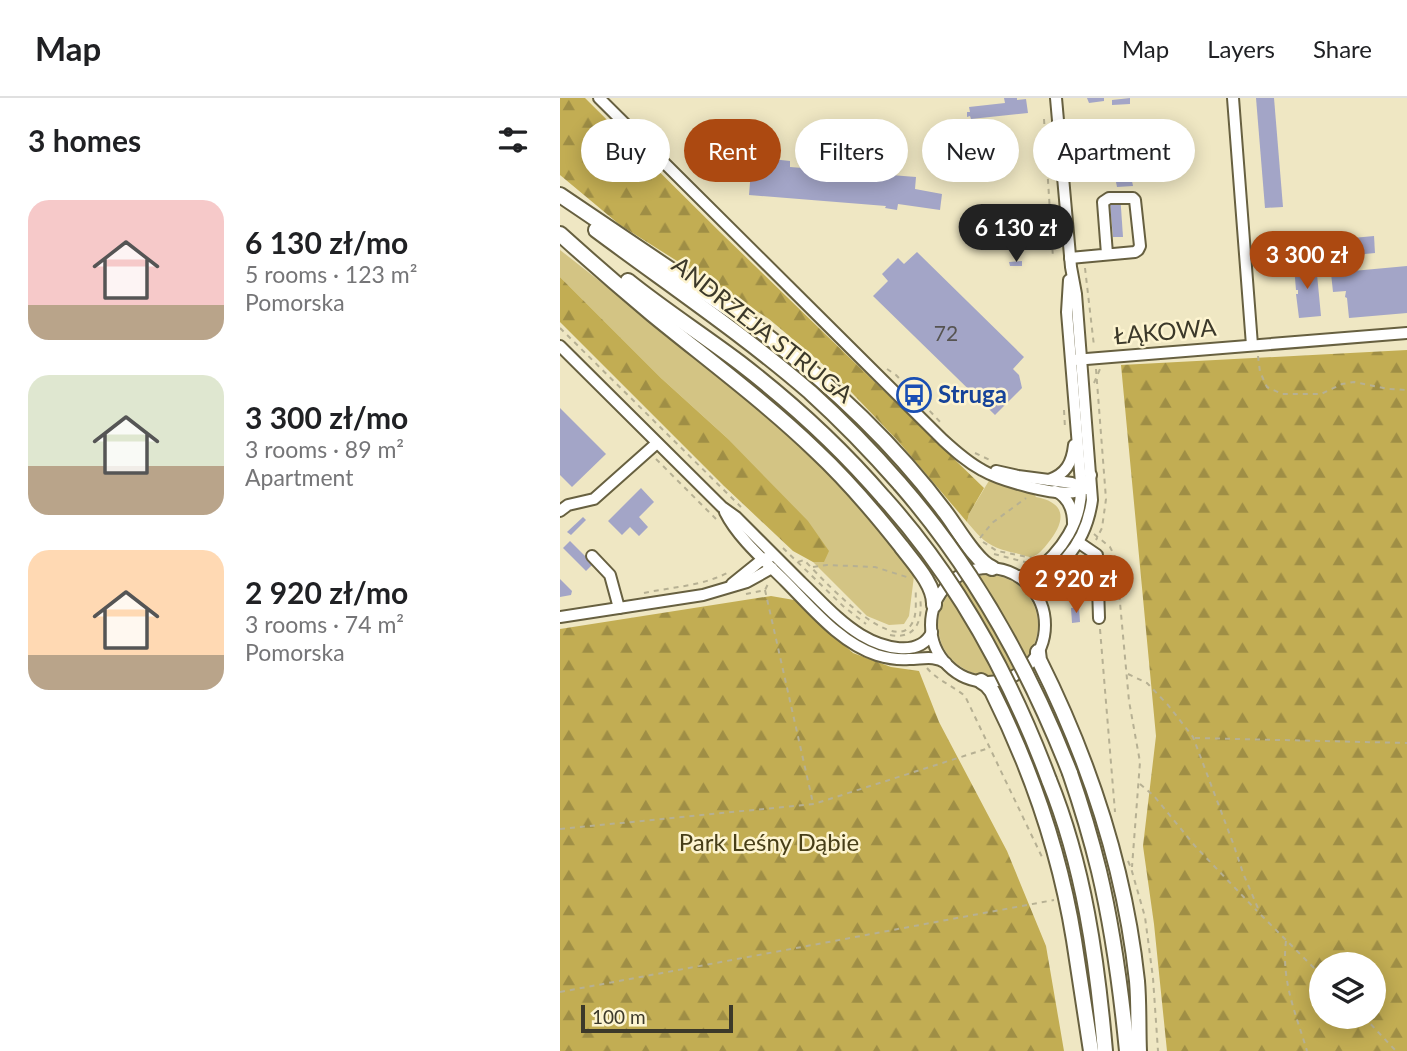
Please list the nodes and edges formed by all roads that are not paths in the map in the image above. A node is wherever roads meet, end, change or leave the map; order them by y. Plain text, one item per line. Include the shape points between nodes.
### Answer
1 (598, 98) edge
2 (1056, 98) edge
3 (1233, 98) edge
4 (560, 195) edge
5 (560, 201) edge
6 (560, 231) edge
7 (1107, 254) junction
8 (1070, 262) junction
9 (1407, 333) edge
10 (1254, 345) junction
11 (560, 346) edge
12 (1076, 360) junction
13 (1076, 418) junction
14 (653, 446) junction
15 (1091, 475) junction
16 (1050, 485) junction
17 (1083, 487) junction
18 (1092, 500) junction
19 (563, 504) edge
20 (722, 507) junction
21 (1073, 527) junction
22 (1078, 542) junction
23 (592, 556) dead end
24 (763, 559) junction
25 (774, 562) junction
26 (992, 568) junction
27 (1018, 576) junction
28 (729, 586) junction
29 (1038, 597) junction
30 (934, 605) junction
31 (619, 608) junction
32 (560, 617) edge
33 (1099, 618) road end
34 (932, 632) junction
35 (1038, 652) junction
36 (947, 664) junction
37 (981, 681) junction
38 (1091, 1051) edge
39 (1105, 1051) edge
40 (1126, 1051) edge
41 (1139, 1051) edge

1 - 16 street, ANDRZEJA STRUGA via 960,455 1004,480 1029,487
2 - 8 street
3 - 10 street, ŁĄKOWA
4 - 26 main road via 754,326 815,374 905,462 981,561
5 - 40 main road, ANDRZEJA STRUGA, bridge via 810,392 900,484 965,569 1036,693 1070,773 1104,894
6 - 30 main road via 815,450 911,559 932,588
6 - 39 main road, ANDRZEJA STRUGA, bridge via 738,362 824,434 884,498 939,568 1017,702 1049,780 1087,917
7 - 7 street via 1140,246 1133,198 1103,202
7 - 8 street
8 - 12 street via 1067,312
9 - 10 street
10 - 12 street, ŁĄKOWA
11 - 14 street
12 - 13 street
12 - 15 street
13 - 16 street via 1069,466
13 - 17 street
14 - 19 street via 594,499
14 - 20 street
15 - 17 street
15 - 18 street
16 - 17 street, ANDRZEJA STRUGA
16 - 21 street via 1068,502
17 - 18 street
17 - 21 street
18 - 22 street
20 - 24 street
20 - 25 street
21 - 27 street via 1037,571
22 - 29 street via 1041,584
22 - 33 street via 1097,555
23 - 31 street via 610,575
24 - 25 street via 769,557
24 - 28 street
25 - 28 street via 747,582
25 - 34 street via 843,622 873,641 912,648
25 - 36 street via 833,628 857,646 886,657 935,658
26 - 27 street
26 - 30 street via 957,577
27 - 29 street
28 - 31 street via 703,595
29 - 35 street via 1045,625
30 - 34 street
31 - 32 street
34 - 36 street
35 - 37 street via 1016,675
35 - 41 main road via 1077,744 1115,862 1137,982
36 - 37 street
37 - 38 main road via 992,691 1014,738 1051,839 1074,939

